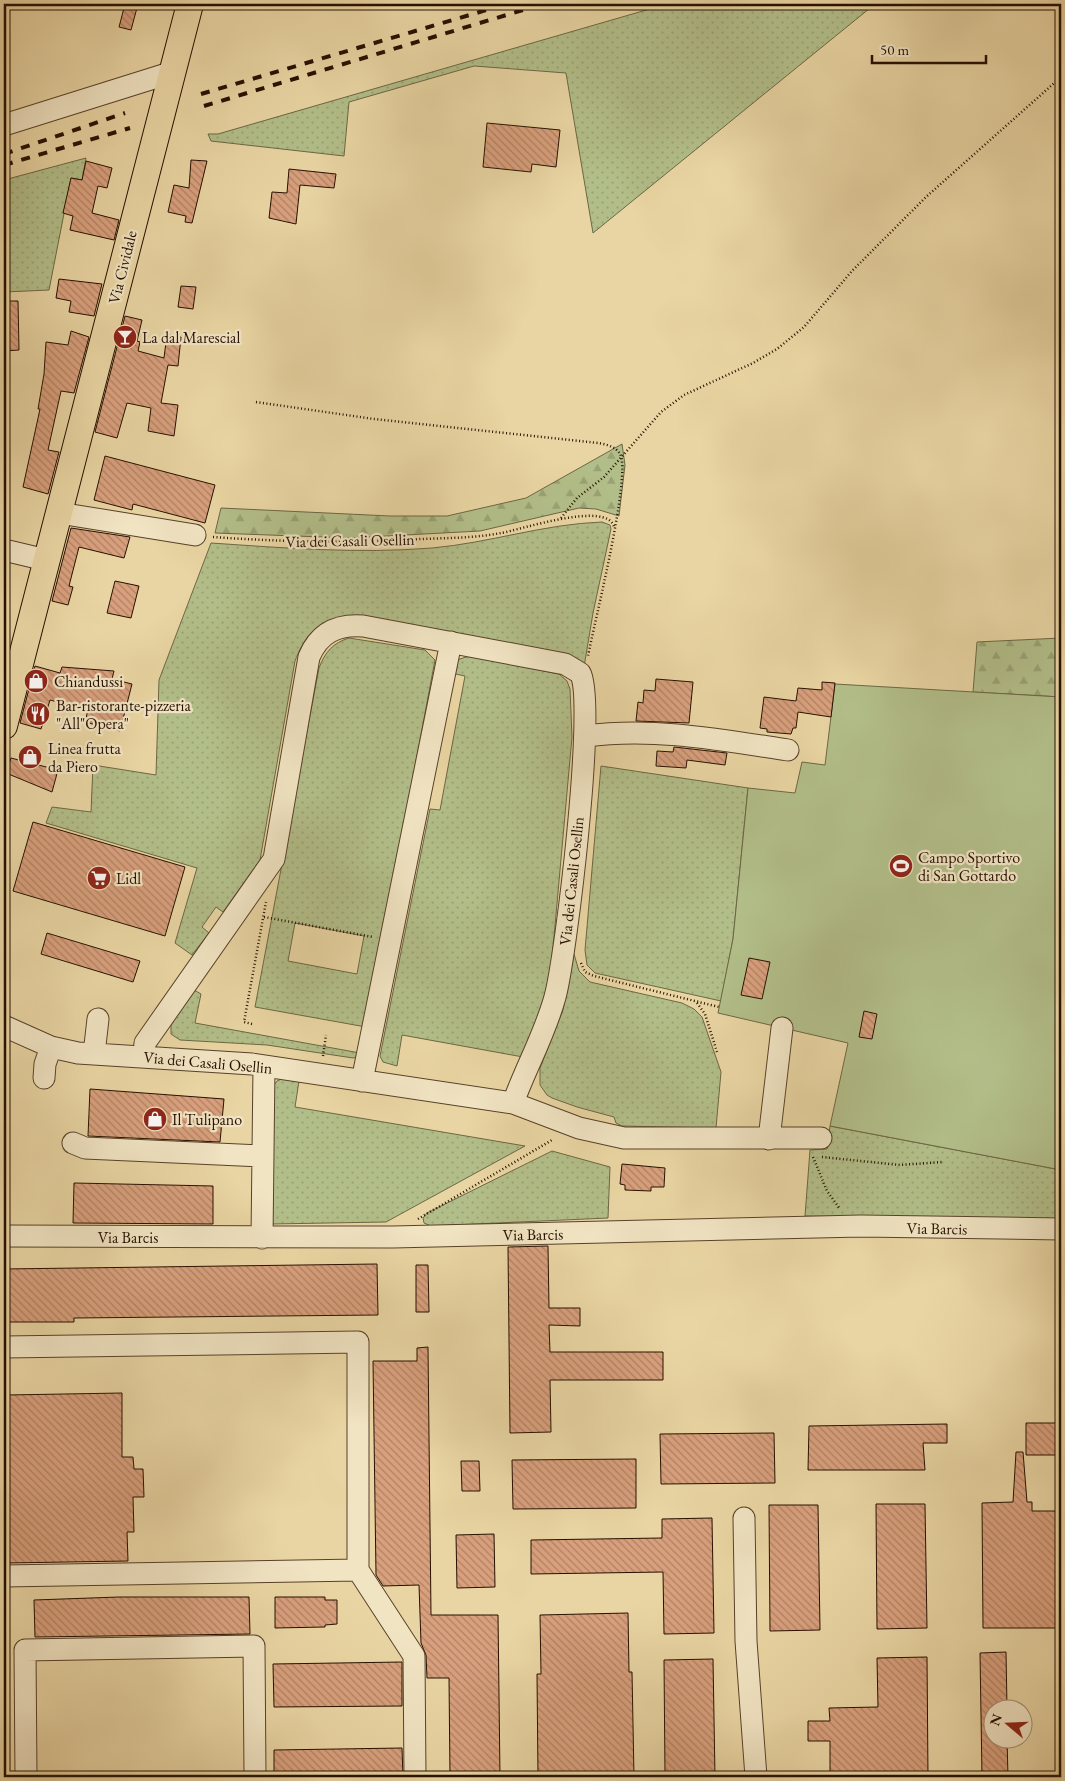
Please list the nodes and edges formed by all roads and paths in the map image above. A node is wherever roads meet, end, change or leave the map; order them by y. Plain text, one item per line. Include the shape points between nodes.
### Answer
1 (190, 4) edge
2 (173, 72) junction
3 (1061, 77) edge
4 (4, 125) edge
5 (256, 402) dead end
6 (621, 456) junction
7 (58, 513) junction
8 (561, 518) junction
9 (615, 529) junction
10 (195, 535) dead end
11 (230, 538) dead end
12 (4, 550) edge
13 (46, 560) junction
14 (451, 642) junction
15 (588, 658) dead end
16 (4, 726) edge
17 (586, 736) junction
18 (788, 750) dead end
19 (267, 899) dead end
20 (264, 917) junction
21 (390, 940) junction
22 (580, 957) dead end
23 (697, 1003) junction
24 (719, 1007) dead end
25 (98, 1019) dead end
26 (252, 1024) dead end
27 (4, 1026) edge
28 (782, 1028) dead end
29 (326, 1035) dead end
30 (51, 1047) junction
31 (717, 1052) dead end
32 (94, 1054) junction
33 (144, 1056) junction
34 (322, 1061) dead end
35 (264, 1066) junction
36 (44, 1078) dead end
37 (362, 1081) junction
38 (513, 1103) junction
39 (769, 1138) junction
40 (552, 1140) dead end
41 (73, 1144) dead end
42 (814, 1144) junction
43 (263, 1156) junction
44 (943, 1162) dead end
45 (862, 1226) junction
46 (1061, 1229) edge
47 (4, 1236) edge
48 (262, 1238) junction
49 (393, 1238) junction
50 (4, 1347) edge
51 (744, 1518) dead end
52 (358, 1570) junction
53 (4, 1576) edge
54 (26, 1777) edge
55 (255, 1777) edge
56 (415, 1777) edge
57 (756, 1777) edge

1 - 2 main road, Via Cividale
2 - 4 street
2 - 7 main road, Via Cividale
3 - 6 path via 926,197 852,271 804,327 753,363 684,395 661,412
5 - 6 path via 374,419 589,442 611,446
6 - 8 path
6 - 9 path via 621,487
7 - 10 street
7 - 13 main road, Via Cividale
8 - 9 path, Via dei Casali Osellin via 606,517
8 - 11 path, Via dei Casali Osellin via 485,536 350,543
9 - 15 path
12 - 13 street
13 - 16 main road, Via Cividale
14 - 17 street, Via dei Casali Osellin via 571,666 583,677 586,689
14 - 21 street
14 - 33 street via 353,625 334,628 314,646 309,657 274,859 145,1043
17 - 18 street via 617,732 661,733
17 - 38 street, Via dei Casali Osellin via 561,969 548,1019
19 - 20 path
20 - 21 path
20 - 26 path via 244,1022
21 - 37 street
22 - 23 path via 585,972 594,976
23 - 24 path
23 - 31 path via 705,1014
25 - 32 street
27 - 30 street, Via dei Casali Osellin
28 - 39 street
29 - 34 path
30 - 32 street, Via dei Casali Osellin
30 - 36 street
32 - 33 street, Via dei Casali Osellin
33 - 35 street, Via dei Casali Osellin
35 - 37 street, Via dei Casali Osellin
35 - 43 street
37 - 38 street, Via dei Casali Osellin
38 - 39 street via 579,1128 611,1136 634,1139
39 - 42 street
40 - 49 path via 429,1210
41 - 43 street via 85,1148
42 - 44 path via 900,1165
42 - 45 path via 817,1170 832,1198 849,1218
43 - 48 street
45 - 46 street, Via Barcis
45 - 49 street, Via Barcis
47 - 48 street, Via Barcis
48 - 49 street, Via Barcis
50 - 52 street via 358,1342
51 - 57 street via 746,1641
52 - 53 street
52 - 56 street via 414,1656
54 - 55 street via 25,1650 254,1646

